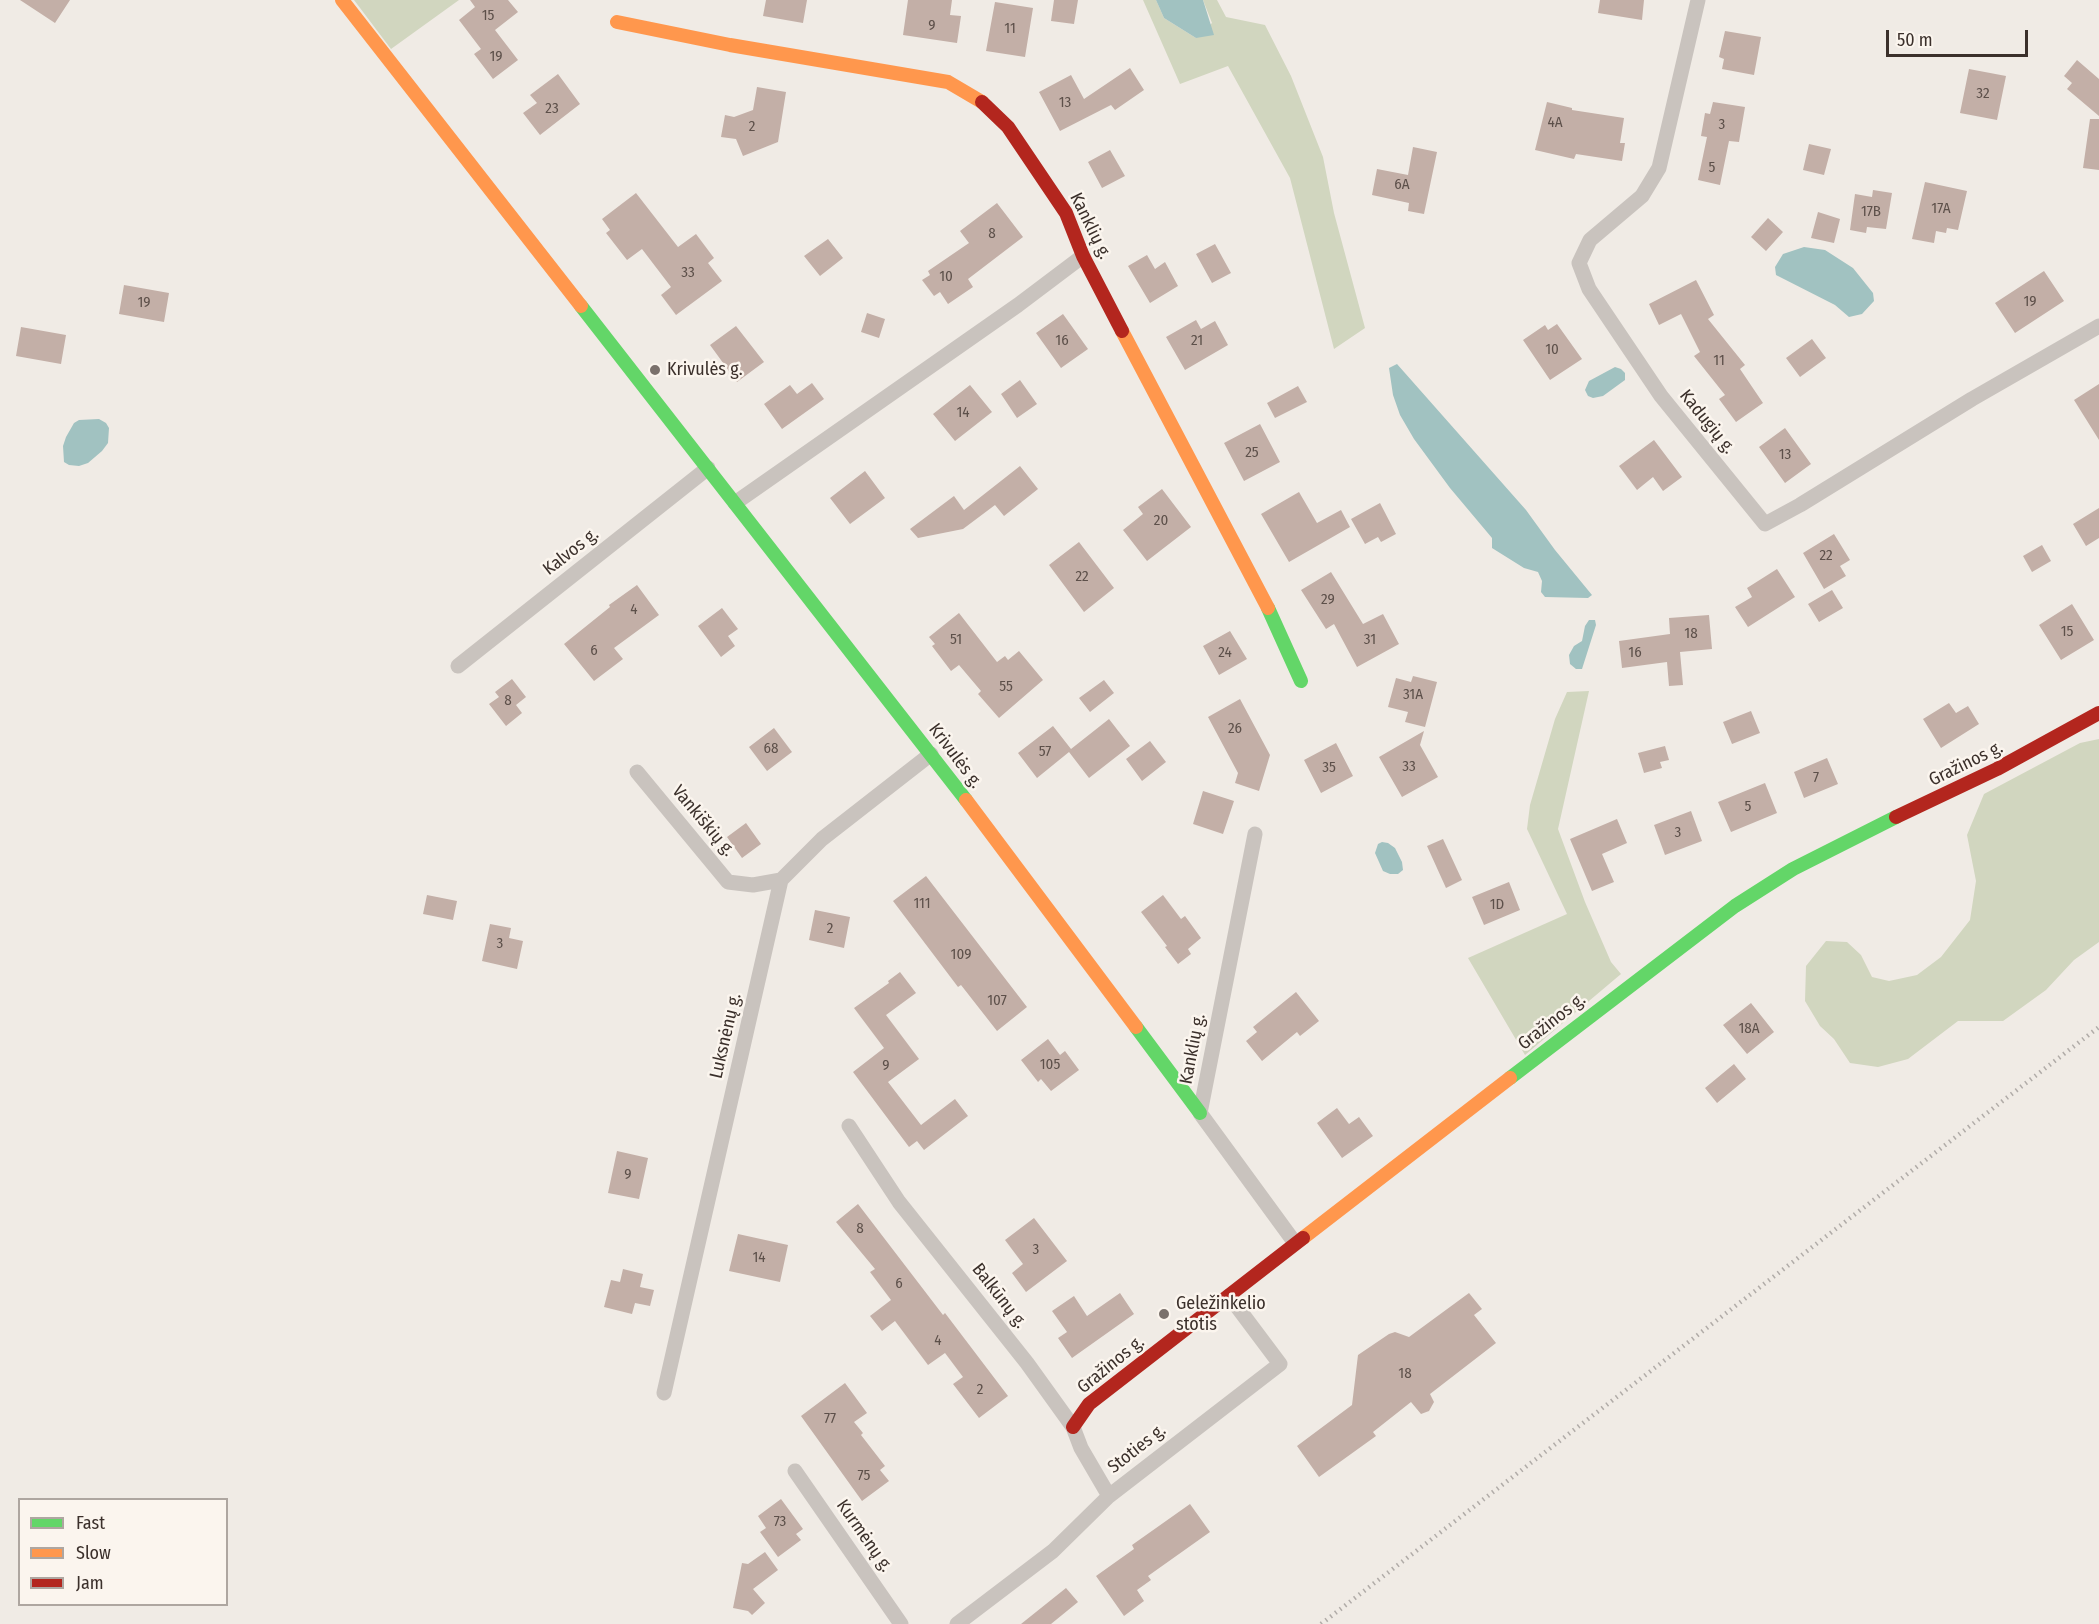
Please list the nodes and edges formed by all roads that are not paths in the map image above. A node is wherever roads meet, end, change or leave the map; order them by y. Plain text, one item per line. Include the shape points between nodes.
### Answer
1 (342, 0) edge
2 (1698, 0) edge
3 (617, 22) dead end
4 (1083, 256) junction
5 (2099, 326) edge
6 (708, 468) junction
7 (735, 503) junction
8 (458, 666) dead end
9 (1301, 681) dead end
10 (2099, 713) edge
11 (931, 754) junction
12 (637, 772) dead end
13 (1255, 834) dead end
14 (781, 880) junction
15 (1200, 1113) junction
16 (849, 1126) dead end
17 (1295, 1243) junction
18 (1228, 1296) junction
19 (664, 1392) dead end
20 (1073, 1427) junction
21 (795, 1471) dead end
22 (1108, 1496) junction
23 (901, 1624) edge
24 (957, 1624) edge

1 - 6 street, Krivulės g.
2 - 5 street, Kadugių g. via 1659,168 1642,196 1590,240 1579,263 1589,289 1661,396 1765,524
3 - 4 street, Kanklių g. via 948,82 978,98 1008,127 1066,213
4 - 7 street
4 - 9 street, Kanklių g. via 1276,624
6 - 7 street, Krivulės g.
6 - 8 street, Kalvos g.
7 - 11 street, Krivulės g.
10 - 17 street, Gražinos g. via 1997,769 1853,837 1736,906
11 - 14 street via 822,839
11 - 15 street, Krivulės g.
12 - 14 street, Vankiškių g. via 728,882 753,885
13 - 15 street, Kanklių g.
14 - 19 street, Luksnėnų g.
15 - 17 street
16 - 20 street, Balkūnų g. via 899,1202
17 - 18 street, Gražinos g.
18 - 20 street, Gražinos g. via 1089,1404
18 - 22 street, Stoties g. via 1280,1364
20 - 22 street, Balkūnų g.
21 - 23 street, Kurmėnų g.
22 - 24 street, Stoties g. via 1053,1551

